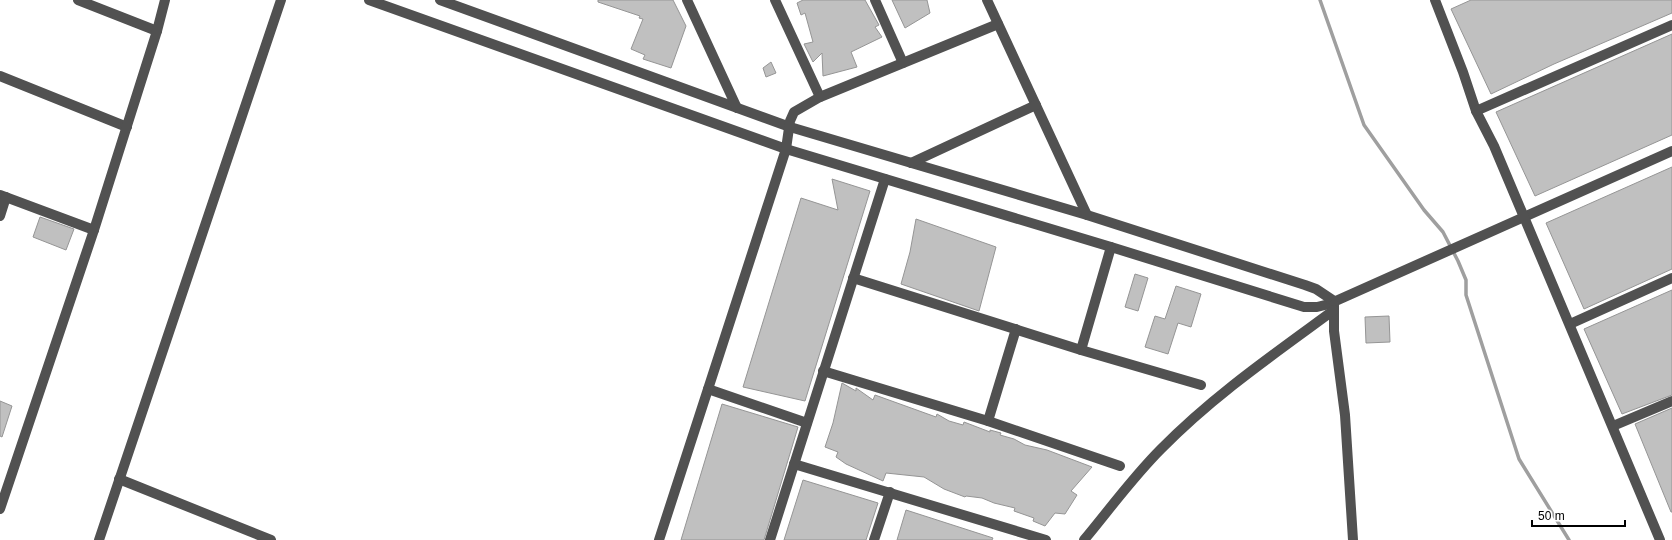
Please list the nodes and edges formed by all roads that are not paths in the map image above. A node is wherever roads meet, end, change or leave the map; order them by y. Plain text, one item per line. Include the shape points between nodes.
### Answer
1 (78, 0) edge
2 (165, 0) edge
3 (281, 0) edge
4 (369, 0) edge
5 (440, 0) edge
6 (687, 0) edge
7 (775, 0) edge
8 (875, 0) edge
9 (987, 0) edge
10 (1438, 1) edge
11 (998, 24) junction
12 (1672, 25) edge
13 (157, 31) junction
14 (903, 63) junction
15 (0, 76) edge
16 (820, 97) junction
17 (1036, 105) junction
18 (737, 108) junction
19 (1476, 111) junction
20 (127, 127) junction
21 (790, 127) junction
22 (786, 149) junction
23 (1672, 151) edge
24 (912, 163) junction
25 (885, 179) junction
26 (3, 196) edge
27 (1087, 215) junction
28 (0, 216) edge
29 (1524, 217) junction
30 (94, 230) junction
31 (1111, 247) junction
32 (853, 278) junction
33 (1672, 278) edge
34 (1334, 305) junction
35 (1570, 324) junction
36 (1016, 329) junction
37 (1081, 350) junction
38 (824, 372) junction
39 (1201, 385) dead end
40 (708, 389) junction
41 (1672, 401) edge
42 (988, 421) junction
43 (807, 423) junction
44 (1613, 426) junction
45 (794, 464) junction
46 (1120, 466) dead end
47 (119, 478) junction
48 (890, 492) junction
49 (2, 498) edge
50 (0, 509) edge
51 (98, 540) edge
52 (271, 540) edge
53 (659, 540) edge
54 (770, 540) edge
55 (874, 540) edge
56 (1046, 540) edge
57 (1084, 540) edge
58 (1353, 540) edge
59 (1660, 540) edge

1 - 13 street
2 - 13 street
3 - 47 street
4 - 22 street
5 - 18 street
6 - 18 street
7 - 16 street
8 - 14 street
9 - 11 street
10 - 19 street
11 - 14 street
11 - 17 street
12 - 19 street
13 - 20 street
14 - 16 street
15 - 20 street
16 - 21 street via 796,110
17 - 24 street
17 - 27 street
18 - 21 street
19 - 29 street
20 - 30 street
21 - 22 street
21 - 24 street
22 - 25 street
22 - 40 street
23 - 29 street
24 - 27 street
25 - 31 street
25 - 32 street
26 - 28 street
26 - 30 street
27 - 34 street via 1306,285 1316,289
29 - 34 street
29 - 35 street
30 - 49 street
31 - 34 street via 1304,307
31 - 37 street
32 - 36 street
32 - 38 street
33 - 35 street
34 - 57 street via 1187,424 1160,450
34 - 58 street via 1334,331 1345,416
35 - 44 street
36 - 37 street
36 - 42 street
37 - 39 street
38 - 42 street
38 - 43 street
40 - 43 street
40 - 53 street
41 - 44 street
42 - 46 street
43 - 45 street
44 - 59 street
45 - 48 street
45 - 54 street
47 - 51 street
47 - 52 street
48 - 55 street
48 - 56 street
49 - 50 street

